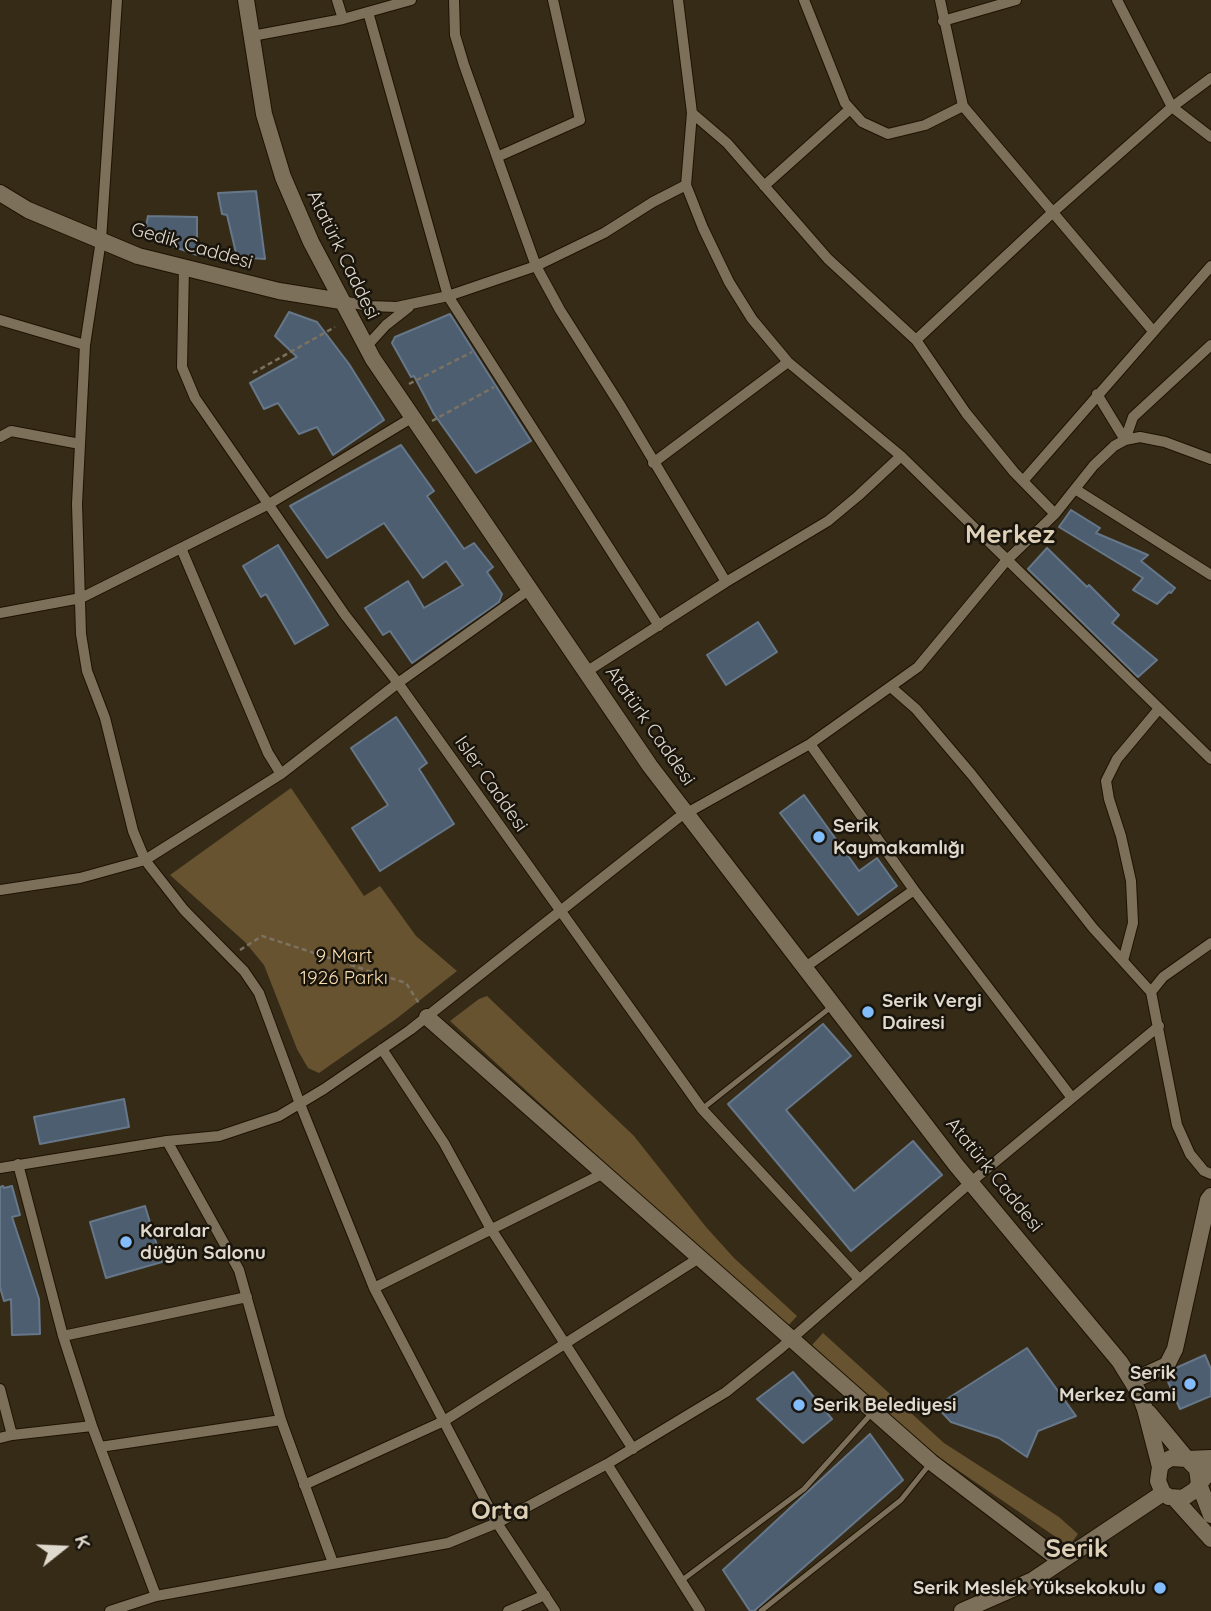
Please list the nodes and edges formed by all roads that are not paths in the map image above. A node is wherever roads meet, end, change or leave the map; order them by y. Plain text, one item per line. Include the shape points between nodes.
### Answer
1 (117, 0) edge
2 (246, 0) edge
3 (337, 0) edge
4 (411, 0) edge
5 (454, 0) edge
6 (553, 0) edge
7 (678, 0) edge
8 (804, 0) edge
9 (940, 0) edge
10 (1016, 0) edge
11 (1117, 0) edge
12 (368, 12) junction
13 (343, 19) junction
14 (943, 21) junction
15 (251, 36) junction
16 (1211, 78) edge
17 (963, 107) junction
18 (1172, 107) junction
19 (850, 109) junction
20 (692, 113) junction
21 (1211, 137) edge
22 (497, 158) junction
23 (686, 185) junction
24 (764, 186) junction
25 (0, 193) edge
26 (1052, 213) junction
27 (101, 240) junction
28 (536, 266) junction
29 (1211, 266) edge
30 (184, 267) junction
31 (448, 296) junction
32 (341, 301) junction
33 (411, 305) junction
34 (0, 320) edge
35 (1153, 331) junction
36 (916, 340) junction
37 (85, 345) junction
38 (366, 347) junction
39 (1209, 349) edge
40 (788, 362) junction
41 (1097, 394) junction
42 (417, 422) junction
43 (0, 437) edge
44 (1125, 440) junction
45 (80, 444) junction
46 (901, 456) junction
47 (1211, 459) edge
48 (653, 463) junction
49 (1023, 481) junction
50 (1075, 489) junction
51 (269, 505) junction
52 (1055, 514) junction
53 (181, 548) junction
54 (1006, 561) junction
55 (1211, 575) edge
56 (726, 582) junction
57 (530, 589) junction
58 (80, 598) junction
59 (0, 613) edge
60 (659, 625) junction
61 (586, 672) junction
62 (398, 683) junction
63 (892, 688) junction
64 (1158, 710) junction
65 (810, 744) junction
66 (1211, 759) edge
67 (281, 774) junction
68 (686, 813) junction
69 (145, 860) junction
70 (0, 890) edge
71 (914, 890) junction
72 (560, 912) junction
73 (1211, 943) edge
74 (1123, 961) junction
75 (804, 968) junction
76 (1151, 992) junction
77 (834, 1005) junction
78 (427, 1017) junction
79 (1159, 1026) junction
80 (382, 1049) junction
81 (1072, 1098) junction
82 (300, 1104) junction
83 (702, 1109) junction
84 (167, 1141) junction
85 (18, 1164) junction
86 (0, 1168) edge
87 (604, 1173) junction
88 (1211, 1174) edge
89 (971, 1182) junction
90 (1211, 1196) edge
91 (491, 1229) junction
92 (699, 1258) junction
93 (859, 1279) junction
94 (374, 1288) junction
95 (247, 1297) junction
96 (63, 1336) junction
97 (791, 1340) junction
98 (564, 1343) junction
99 (1132, 1381) junction
100 (0, 1389) edge
101 (1145, 1409) junction
102 (873, 1412) junction
103 (281, 1420) junction
104 (444, 1421) junction
105 (92, 1426) junction
106 (12, 1435) junction
107 (0, 1438) edge
108 (100, 1447) junction
109 (633, 1449) junction
110 (1211, 1458) edge
111 (1187, 1459) junction
112 (931, 1462) junction
113 (607, 1464) junction
114 (1160, 1468) junction
115 (1211, 1470) edge
116 (1199, 1483) junction
117 (304, 1485) junction
118 (1169, 1496) junction
119 (1211, 1515) edge
120 (497, 1523) junction
121 (1211, 1539) edge
122 (1061, 1561) junction
123 (333, 1563) junction
124 (681, 1581) junction
125 (545, 1595) junction
126 (156, 1596) junction
127 (110, 1611) edge
128 (508, 1611) edge
129 (555, 1611) edge
130 (700, 1611) edge
131 (761, 1611) edge
132 (962, 1611) edge

1 - 27 street
2 - 15 main road, Atatürk Caddesi
3 - 13 street
4 - 12 street
5 - 22 street via 456,35
6 - 22 street via 580,120
7 - 20 street
8 - 19 street
9 - 14 street
10 - 14 street
11 - 18 street
12 - 13 street
12 - 31 street
13 - 15 street
14 - 17 street
15 - 32 main road, Atatürk Caddesi via 264,114 283,177
16 - 18 street
17 - 19 street via 925,125 888,134 862,122
17 - 26 street
18 - 21 street
18 - 26 street
19 - 24 street
20 - 23 street
20 - 24 street via 727,143
22 - 28 street
23 - 28 street
23 - 40 street via 729,282
24 - 36 street via 828,259
25 - 27 main road, Gedik Caddesi via 27,210
26 - 35 street
26 - 36 street
27 - 30 main road, Gedik Caddesi via 138,256
27 - 37 street
28 - 31 street
28 - 48 street
29 - 35 street
30 - 32 main road, Gedik Caddesi via 279,292
30 - 51 street, Isler Caddesi via 181,368 195,398
31 - 33 street
31 - 60 street
32 - 33 street via 383,307
32 - 38 main road, Atatürk Caddesi
33 - 38 street
34 - 37 street
35 - 41 street
36 - 49 street via 966,413
37 - 45 street
38 - 42 main road, Atatürk Caddesi
39 - 44 street via 1133,418
40 - 46 street
40 - 48 street
41 - 44 street
41 - 49 street
42 - 51 street
42 - 57 main road, Atatürk Caddesi
43 - 45 street via 11,431
44 - 47 street via 1165,442
44 - 50 street via 1094,465
45 - 58 street
46 - 54 street
46 - 56 street via 828,521
48 - 56 street
49 - 52 street
50 - 52 street
50 - 55 street
51 - 53 street
51 - 62 street, Isler Caddesi
52 - 54 street
53 - 58 street
53 - 67 street
54 - 63 street via 918,667
54 - 64 street
56 - 60 street
57 - 61 main road, Atatürk Caddesi
57 - 62 street
58 - 59 street
58 - 69 street via 87,671
60 - 61 street
61 - 68 main road, Atatürk Caddesi
62 - 67 street
62 - 72 street, Isler Caddesi
63 - 65 street
63 - 74 street via 924,718
64 - 66 street
64 - 74 street via 1117,759 1106,781 1131,881 1133,923
65 - 68 street
65 - 71 street
67 - 69 street
68 - 72 street
68 - 75 main road, Atatürk Caddesi
69 - 70 street via 80,878
69 - 82 street via 259,993
71 - 75 street
71 - 81 street
72 - 78 street
72 - 83 street, Isler Caddesi
73 - 76 street via 1163,977
74 - 76 street
75 - 77 main road, Atatürk Caddesi
76 - 79 street
77 - 83 lane
77 - 89 main road, Atatürk Caddesi
78 - 80 street
78 - 87 main road
79 - 81 street
79 - 88 street via 1177,1125 1190,1154
80 - 82 street
80 - 91 street via 444,1143
81 - 89 street
82 - 84 street via 219,1136
82 - 94 street
83 - 93 street, Isler Caddesi
84 - 85 street
84 - 95 street via 239,1270
85 - 86 street
85 - 96 street
87 - 91 street
87 - 92 main road
89 - 93 street
89 - 99 main road, Atatürk Caddesi
90 - 99 main road via 1175,1349 1167,1365
91 - 94 street
91 - 98 street
92 - 97 main road
92 - 98 street
93 - 97 street
94 - 104 street
95 - 96 street
95 - 103 street
96 - 105 street
97 - 102 main road
97 - 109 street via 726,1392
98 - 104 street
98 - 109 street
99 - 101 main road, Atatürk Caddesi
100 - 106 street
101 - 111 main road, Atatürk Caddesi
101 - 114 main road, Atatürk Caddesi
102 - 112 main road
102 - 124 lane via 804,1489
103 - 108 street
103 - 117 street
104 - 117 street
104 - 120 street
105 - 106 street
105 - 108 street
106 - 107 street
108 - 126 street
109 - 113 street
110 - 111 main road
111 - 114 main road via 1171,1458
111 - 116 main road via 1198,1469
112 - 122 main road
112 - 131 lane via 901,1500
113 - 120 street
113 - 124 street
114 - 118 main road via 1158,1481
115 - 116 main road
116 - 118 main road via 1190,1496
116 - 119 main road
117 - 123 street
118 - 121 main road
118 - 122 main road
120 - 123 street via 448,1544
120 - 125 street
122 - 132 main road via 1033,1580
123 - 126 street
124 - 130 street
125 - 128 street
125 - 129 street
126 - 127 street

